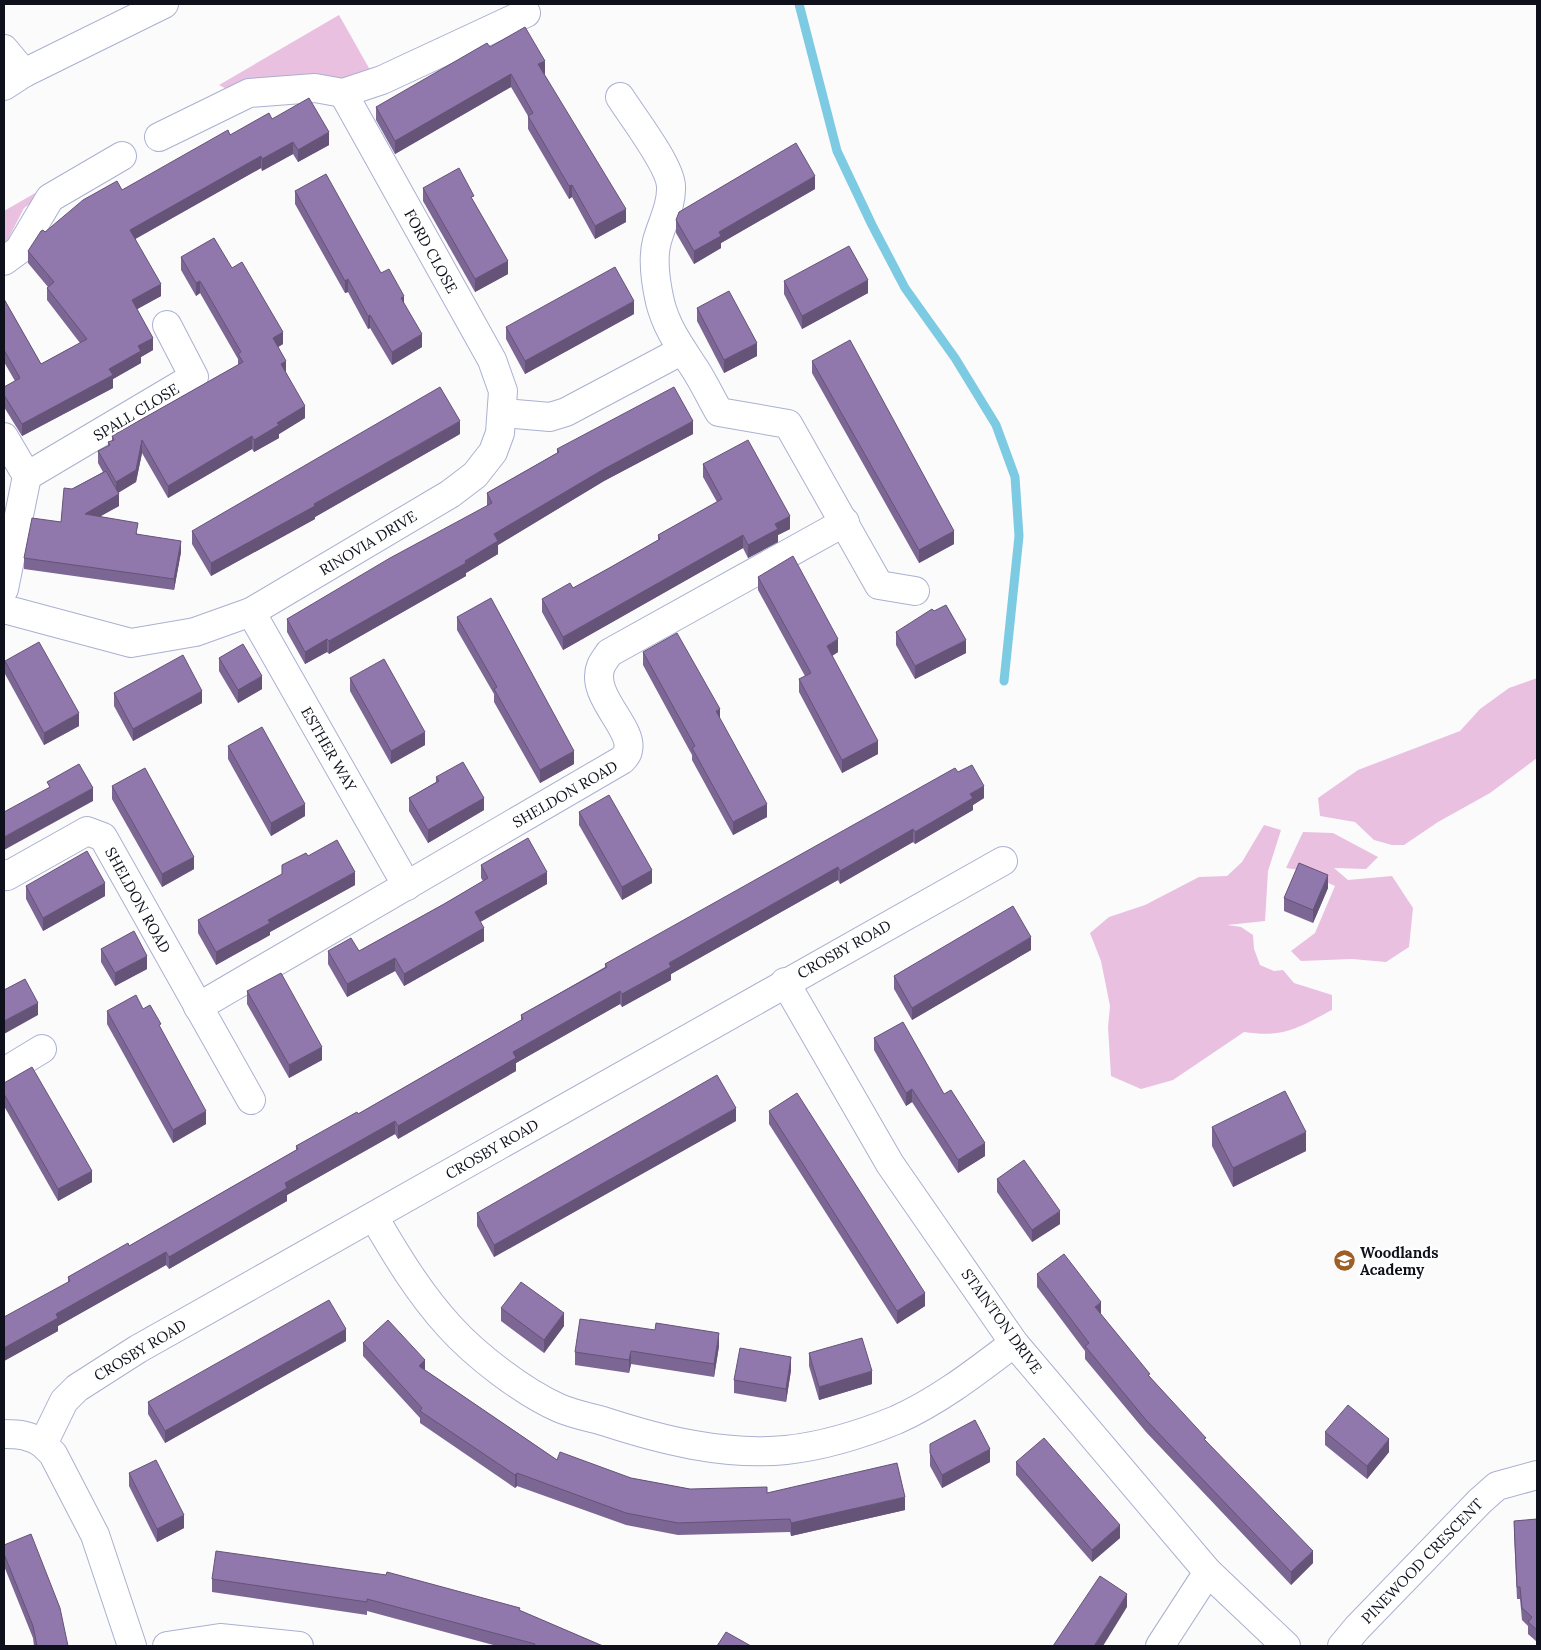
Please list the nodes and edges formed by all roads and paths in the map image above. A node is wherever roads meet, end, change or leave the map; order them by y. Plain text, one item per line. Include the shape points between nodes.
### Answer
1 (164, 4) edge
2 (526, 13) dead end
3 (4, 49) edge
4 (14, 79) edge
5 (343, 93) junction
6 (620, 97) dead end
7 (158, 136) dead end
8 (122, 156) dead end
9 (4, 261) edge
10 (166, 326) dead end
11 (681, 350) junction
12 (503, 413) junction
13 (4, 436) edge
14 (27, 476) junction
15 (845, 522) junction
16 (4, 589) edge
17 (915, 591) dead end
18 (4, 609) edge
19 (251, 612) junction
20 (1003, 861) dead end
21 (4, 874) edge
22 (407, 886) junction
23 (785, 982) junction
24 (198, 1007) junction
25 (42, 1049) dead end
26 (4, 1072) edge
27 (251, 1100) dead end
28 (374, 1217) junction
29 (1014, 1343) junction
30 (4, 1434) edge
31 (44, 1444) junction
32 (1537, 1474) edge
33 (1208, 1572) junction
34 (132, 1646) edge
35 (167, 1646) edge
36 (299, 1646) edge
37 (1160, 1646) edge
38 (1286, 1646) edge
39 (1342, 1646) edge

1 - 4 street
2 - 5 street via 382,80
3 - 4 street
5 - 7 street via 315,88 249,93
5 - 12 street, FORD CLOSE via 492,360 503,391
6 - 11 street via 663,162 672,185 656,243 655,265 660,301
8 - 9 street via 50,198 19,250
10 - 14 street, SPALL CLOSE via 194,377
11 - 12 street via 566,412 550,417
11 - 15 street via 719,412 788,424
12 - 19 street, RINOVIA DRIVE via 493,452 475,475 450,494
13 - 14 street
14 - 16 street
15 - 17 street via 880,585
15 - 22 street, SHELDON ROAD via 610,652 600,667 599,682 628,740 628,751 622,760
18 - 19 street, RINOVIA DRIVE via 131,642 195,632
19 - 22 street, ESTHER WAY
20 - 23 street, CROSBY ROAD
21 - 24 street, SHELDON ROAD via 7,876 87,831 103,837
22 - 24 street, SHELDON ROAD
23 - 28 street, CROSBY ROAD
23 - 29 street, STAINTON DRIVE via 890,1164
24 - 27 street, SHELDON ROAD
25 - 26 street
28 - 29 street via 418,1288 450,1327 518,1383 559,1408 680,1443 727,1449 786,1450 850,1436 897,1419 933,1400
28 - 31 street, CROSBY ROAD via 77,1388 64,1401
29 - 33 street, STAINTON DRIVE
30 - 31 street via 33,1437
31 - 34 street via 54,1454 95,1535
32 - 39 street, PINEWOOD CRESCENT via 1497,1486
33 - 37 street
33 - 38 street, STAINTON DRIVE
35 - 36 street via 220,1638

